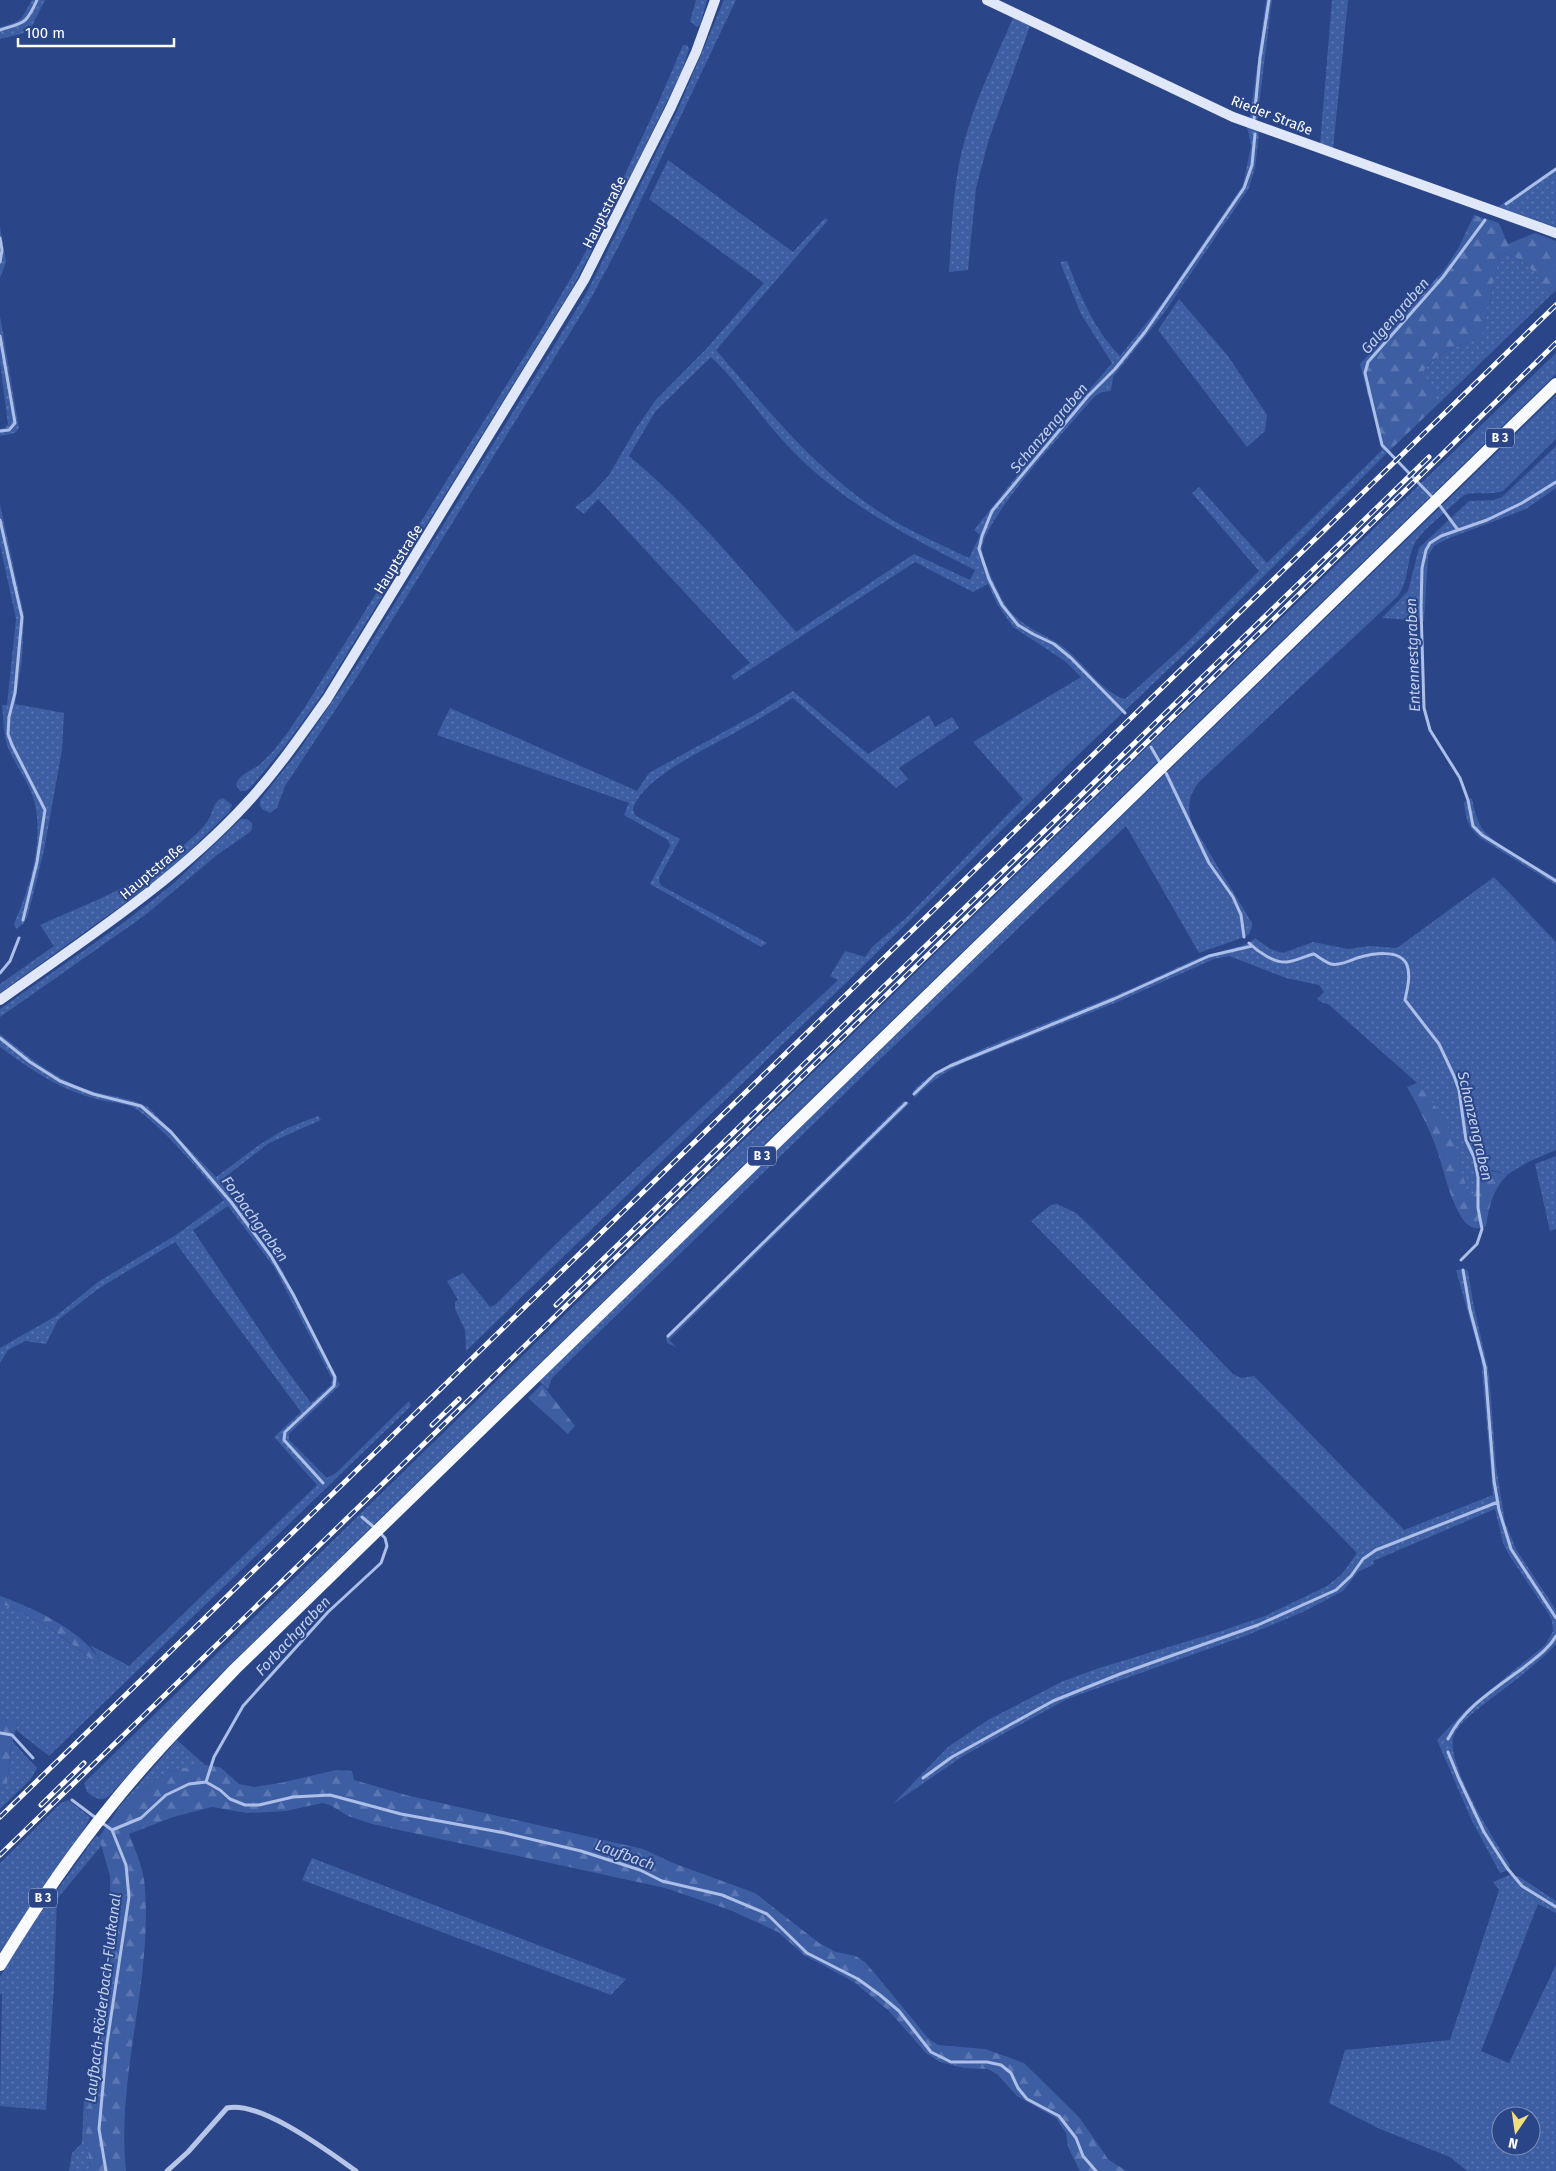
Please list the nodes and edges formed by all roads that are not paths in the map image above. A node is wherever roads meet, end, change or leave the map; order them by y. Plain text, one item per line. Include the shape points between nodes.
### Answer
1 (714, 0) edge
2 (987, 0) edge
3 (1556, 233) edge
4 (1556, 384) edge
5 (0, 1000) edge
6 (0, 1965) edge
7 (167, 2171) edge
8 (356, 2171) edge

1 - 5 street, Hauptstraße via 702,38 671,107 584,280 327,699 284,759 245,805 193,855 142,900
2 - 3 street, Rieder Straße via 1234,117
4 - 6 main road, B 3 via 235,1669 109,1807 31,1915
7 - 8 street via 227,2108 243,2107 308,2138

